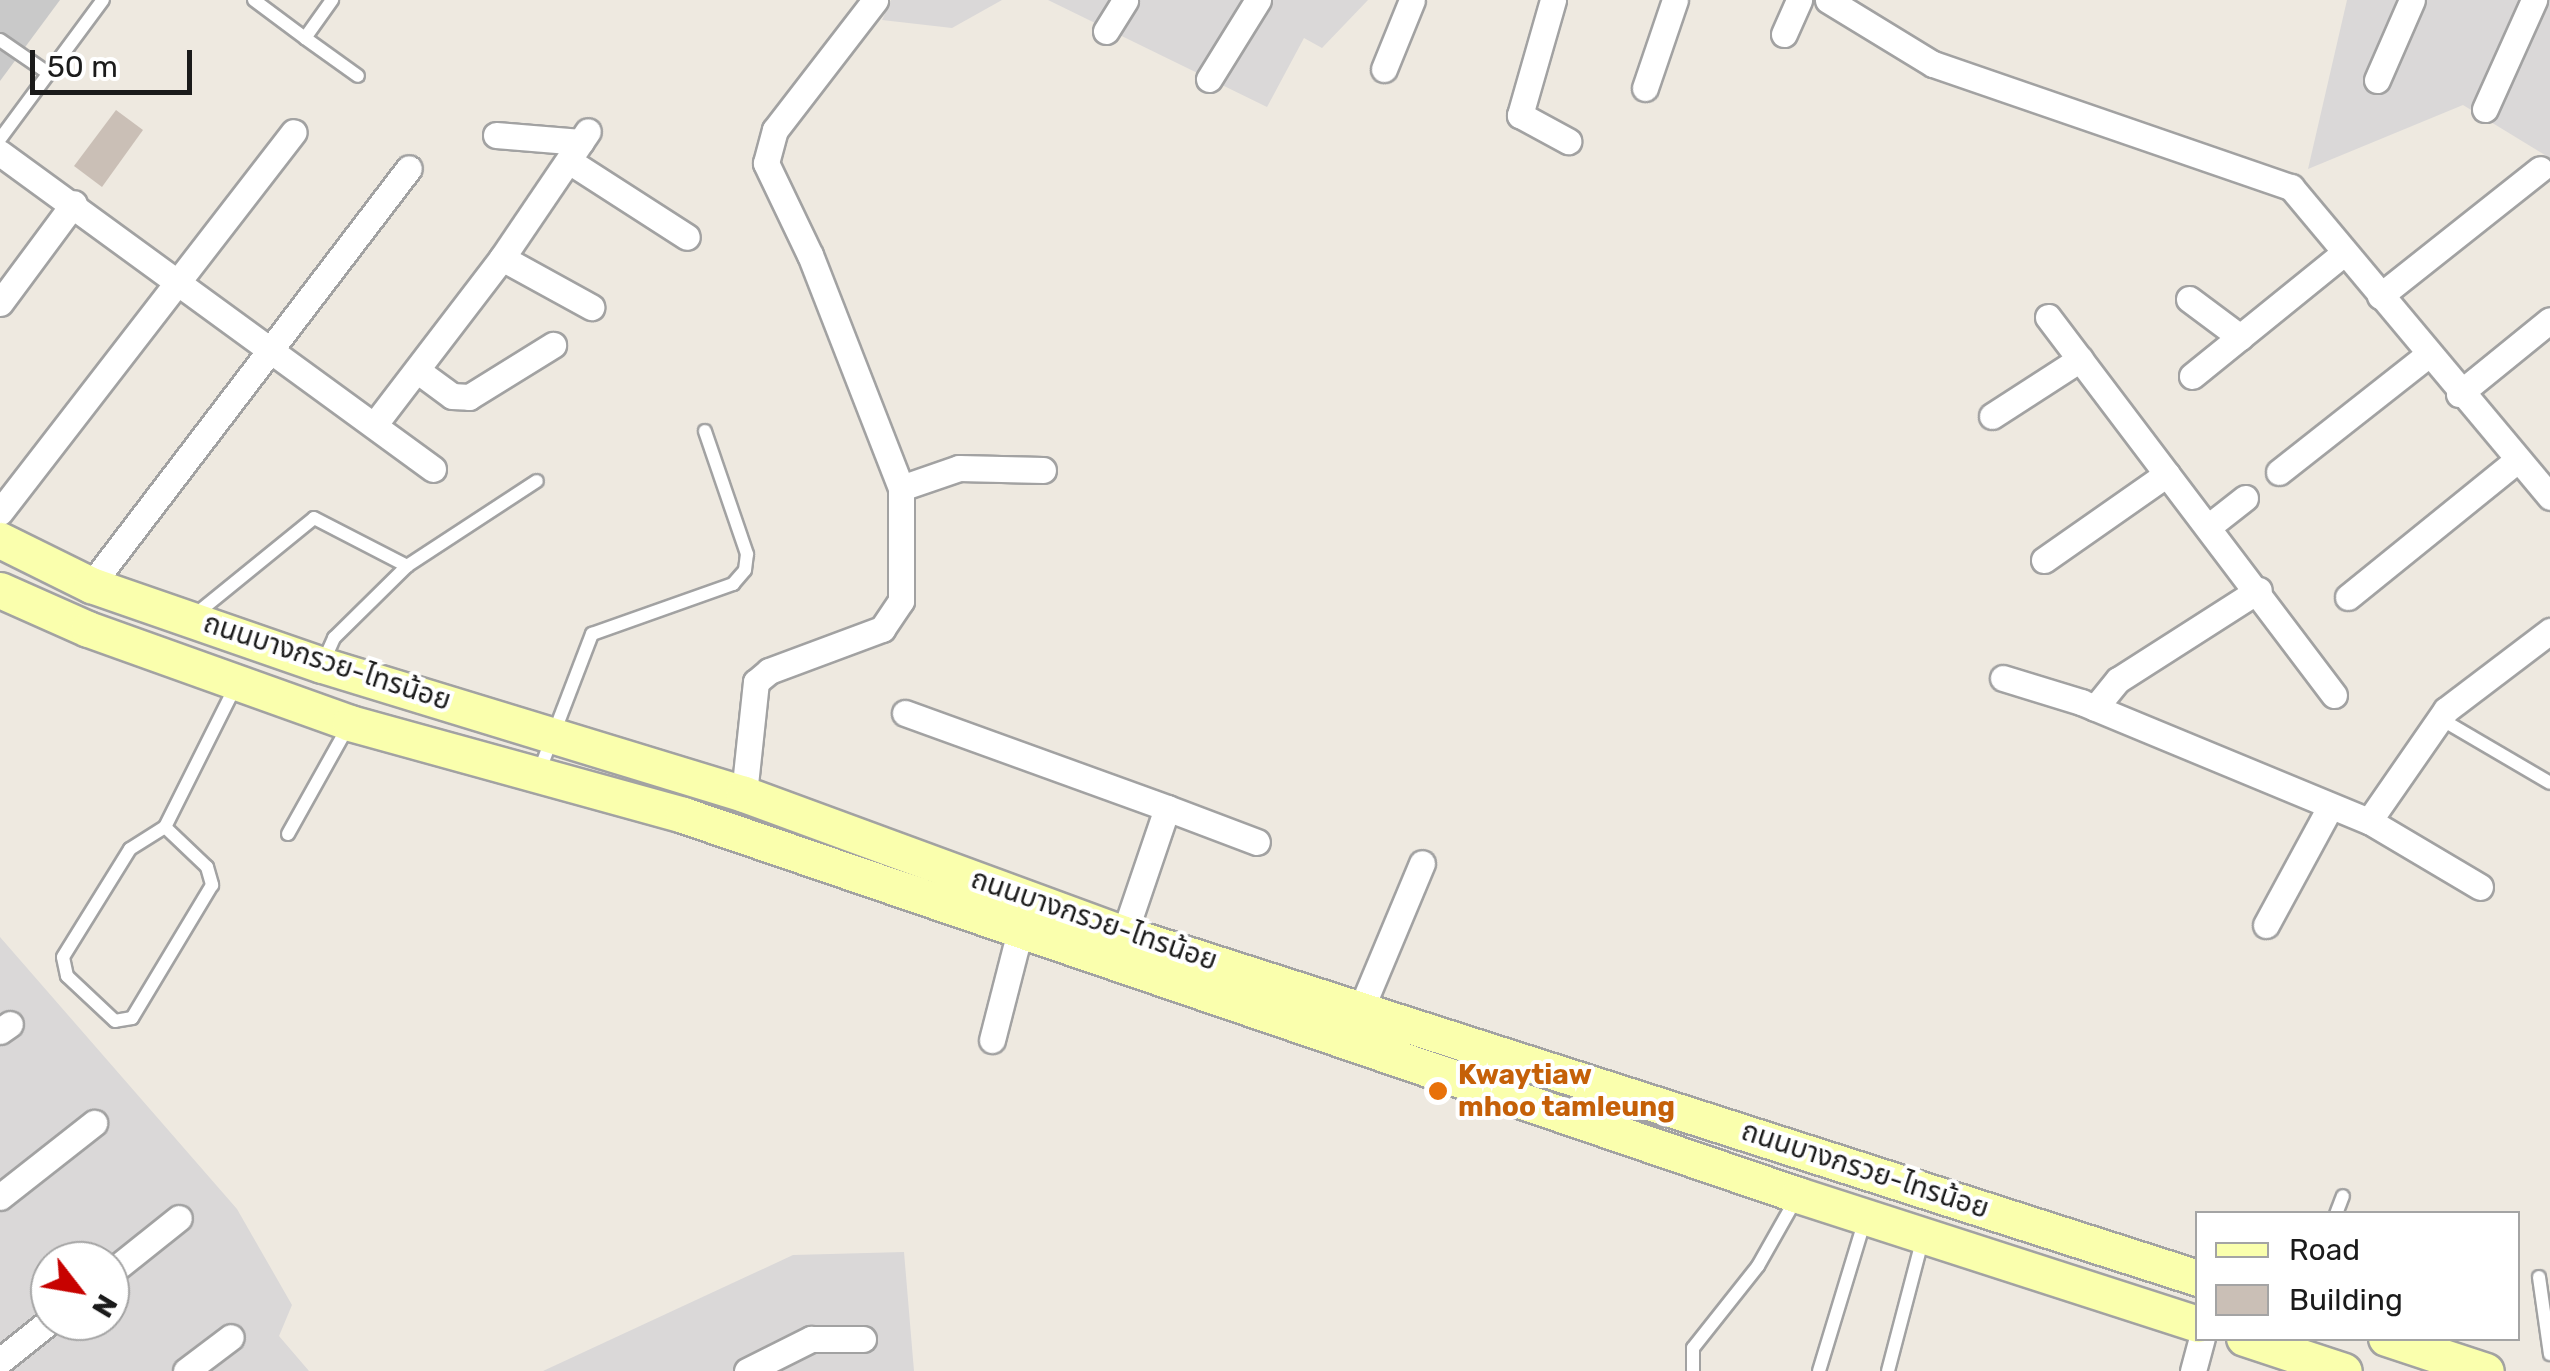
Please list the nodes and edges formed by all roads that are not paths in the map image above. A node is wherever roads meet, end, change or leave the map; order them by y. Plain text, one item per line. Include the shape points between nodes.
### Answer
1 (103, 0) edge
2 (254, 0) edge
3 (332, 0) edge
4 (875, 0) edge
5 (1125, 0) edge
6 (1258, 0) edge
7 (1412, 0) edge
8 (1554, 0) edge
9 (1675, 0) edge
10 (1799, 0) edge
11 (1828, 0) edge
12 (2412, 0) edge
13 (2534, 0) edge
14 (1106, 30) dead end
15 (1784, 34) dead end
16 (305, 38) junction
17 (0, 40) edge
18 (1384, 68) dead end
19 (48, 73) junction
20 (358, 76) dead end
21 (1209, 79) dead end
22 (2378, 80) dead end
23 (1645, 88) dead end
24 (2485, 109) dead end
25 (294, 132) dead end
26 (496, 135) dead end
27 (0, 139) edge
28 (1568, 141) dead end
29 (579, 145) junction
30 (0, 153) edge
31 (409, 168) dead end
32 (2540, 169) dead end
33 (74, 203) junction
34 (687, 237) dead end
35 (2344, 253) junction
36 (502, 258) junction
37 (176, 279) junction
38 (2380, 296) junction
39 (2189, 299) dead end
40 (0, 302) edge
41 (591, 307) dead end
42 (2048, 316) dead end
43 (2550, 320) edge
44 (2240, 336) junction
45 (552, 345) dead end
46 (271, 351) junction
47 (2429, 354) junction
48 (2080, 359) junction
49 (418, 371) junction
50 (2192, 376) dead end
51 (2460, 394) junction
52 (1992, 416) dead end
53 (375, 424) junction
54 (706, 431) dead end
55 (2517, 460) junction
56 (433, 469) dead end
57 (1044, 470) dead end
58 (2279, 472) dead end
59 (2168, 474) junction
60 (537, 481) dead end
61 (900, 488) junction
62 (2550, 497) edge
63 (2245, 498) dead end
64 (0, 512) edge
65 (2208, 528) junction
66 (0, 540) edge
67 (2044, 560) dead end
68 (407, 566) junction
69 (91, 584) junction
70 (0, 590) edge
71 (2259, 590) junction
72 (2348, 597) dead end
73 (190, 619) junction
74 (2550, 631) edge
75 (322, 665) junction
76 (2003, 678) dead end
77 (238, 682) junction
78 (2334, 695) dead end
79 (2095, 708) junction
80 (905, 713) dead end
81 (2440, 719) junction
82 (350, 723) junction
83 (553, 732) junction
84 (539, 772) junction
85 (2550, 784) edge
86 (744, 794) junction
87 (2330, 807) junction
88 (1167, 808) junction
89 (2369, 822) junction
90 (165, 827) junction
91 (288, 834) dead end
92 (1257, 842) dead end
93 (1422, 863) dead end
94 (2480, 888) dead end
95 (2266, 925) dead end
96 (1020, 930) junction
97 (1124, 934) junction
98 (1361, 1009) junction
99 (992, 1040) dead end
100 (94, 1123) dead end
101 (1798, 1195) junction
102 (2343, 1196) dead end
103 (0, 1197) edge
104 (2337, 1211) edge
105 (1866, 1217) junction
106 (179, 1218) dead end
107 (1924, 1235) junction
108 (130, 1257) edge
109 (2195, 1277) edge
110 (2539, 1277) dead end
111 (2195, 1323) edge
112 (231, 1336) dead end
113 (30, 1337) edge
114 (863, 1339) dead end
115 (2201, 1341) edge
116 (2253, 1341) edge
117 (2400, 1352) edge
118 (2550, 1354) edge
119 (0, 1360) edge
120 (186, 1371) edge
121 (746, 1371) edge
122 (1693, 1371) edge
123 (1819, 1371) edge
124 (1888, 1371) edge
125 (2193, 1371) edge
126 (2344, 1371) edge
127 (2486, 1371) edge

1 - 19 lane
2 - 16 lane
3 - 16 lane
4 - 61 street via 774,130 766,163 810,256
5 - 14 street
6 - 21 street
7 - 18 street
8 - 28 street via 1520,115
9 - 23 street
10 - 15 street
11 - 35 street via 1933,64 2290,188
12 - 22 street
13 - 24 street
16 - 20 lane
17 - 19 lane
19 - 27 lane
25 - 37 street
26 - 29 street
29 - 34 street
29 - 36 street
30 - 33 street
31 - 46 street
32 - 38 street
33 - 37 street
33 - 40 street
35 - 38 street
35 - 44 street
36 - 41 street
36 - 49 street
37 - 46 street
37 - 64 street
38 - 47 street
39 - 44 street
42 - 48 street
43 - 51 street
44 - 50 street
45 - 49 street via 469,397 452,396
46 - 53 street
46 - 69 street
47 - 51 street
47 - 58 street
48 - 52 street
48 - 59 street
49 - 53 street
51 - 55 street
53 - 56 street
54 - 83 lane via 747,554 745,570 733,584 600,626
55 - 62 street
55 - 72 street
57 - 61 street via 960,468
59 - 65 street
59 - 67 street
60 - 68 lane
61 - 86 street via 901,601 894,619 756,682
63 - 65 street
65 - 71 street
66 - 69 main road, ถนนบางกรวย-ไทรน้อย
68 - 73 lane via 314,518
68 - 75 lane via 334,638
69 - 73 main road, ถนนบางกรวย-ไทรน้อย
70 - 77 main road, ถนนบางกรวย-ไทรน้อย
71 - 78 street
71 - 79 street via 2118,680
73 - 75 main road, ถนนบางกรวย-ไทรน้อย
74 - 81 street
75 - 83 main road, ถนนบางกรวย-ไทรน้อย
76 - 79 street
77 - 82 main road, ถนนบางกรวย-ไทรน้อย
77 - 90 lane
79 - 87 street
80 - 88 street
81 - 85 lane
81 - 89 street
82 - 84 main road, ถนนบางกรวย-ไทรน้อย
82 - 91 lane
83 - 84 lane
83 - 86 main road, ถนนบางกรวย-ไทรน้อย
84 - 96 main road, ถนนบางกรวย-ไทรน้อย
86 - 97 main road, ถนนบางกรวย-ไทรน้อย
87 - 89 street
87 - 95 street
88 - 92 street
88 - 97 street
89 - 94 street
90 - 90 lane via 207,868 212,885 132,1018 115,1022 67,976 63,957 130,849
93 - 98 street
96 - 99 street
96 - 101 main road, ถนนบางกรวย-ไทรน้อย
97 - 98 main road, ถนนบางกรวย-ไทรน้อย
98 - 109 main road, ถนนบางกรวย-ไทรน้อย
100 - 103 street
101 - 105 main road, ถนนบางกรวย-ไทรน้อย
101 - 122 lane via 1758,1266 1693,1348
102 - 104 lane
105 - 107 main road, ถนนบางกรวย-ไทรน้อย
105 - 123 lane
106 - 108 street
107 - 111 main road, ถนนบางกรวย-ไทรน้อย
107 - 124 lane
110 - 118 lane
112 - 120 street
113 - 119 street
114 - 121 street via 811,1339
115 - 125 street
116 - 126 main road
117 - 127 main road

